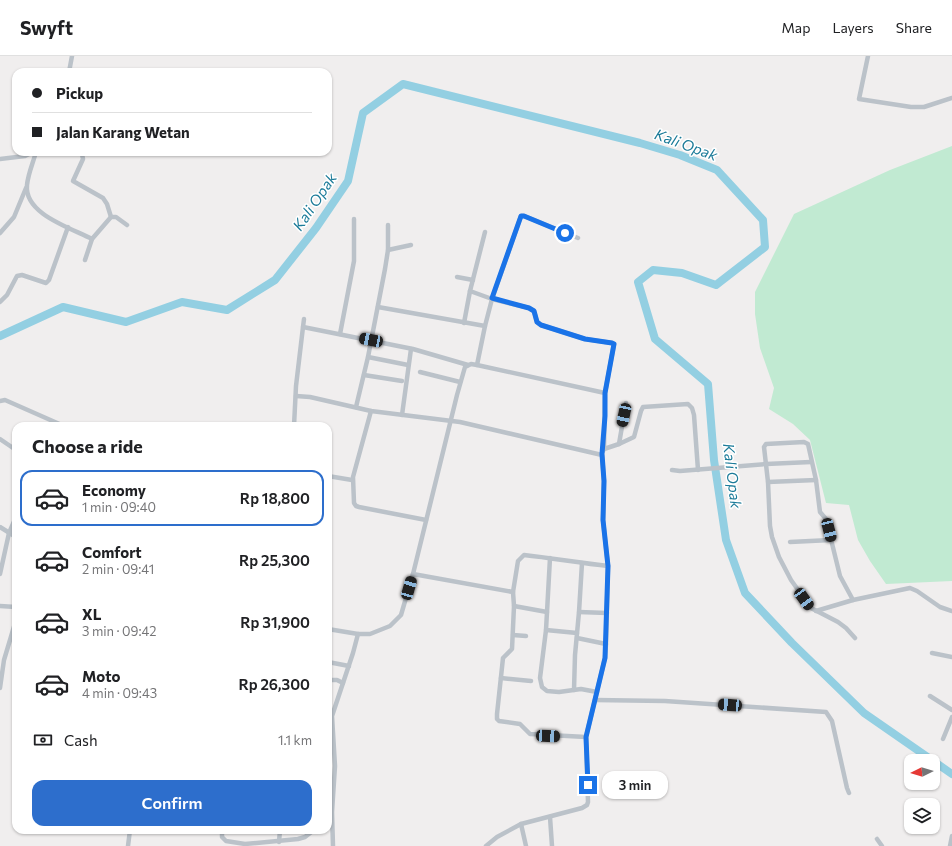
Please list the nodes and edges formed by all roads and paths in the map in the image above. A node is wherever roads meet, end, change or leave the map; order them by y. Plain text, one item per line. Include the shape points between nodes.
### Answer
1 (72, 56) edge
2 (868, 56) edge
3 (70, 68) edge
4 (952, 98) edge
5 (25, 156) joint
6 (35, 156) edge
7 (82, 156) edge
8 (0, 158) edge
9 (31, 167) junction
10 (27, 186) junction
11 (111, 218) junction
12 (354, 218) dead end
13 (388, 225) dead end
14 (127, 226) dead end
15 (68, 227) junction
16 (0, 232) edge
17 (485, 232) dead end
18 (578, 238) dead end
19 (92, 239) junction
20 (411, 245) dead end
21 (388, 250) junction
22 (85, 260) dead end
23 (457, 277) dead end
24 (473, 280) junction
25 (470, 291) junction
26 (492, 298) junction
27 (0, 302) edge
28 (378, 307) junction
29 (304, 319) dead end
30 (464, 323) junction
31 (485, 326) junction
32 (303, 327) junction
33 (340, 334) junction
34 (371, 340) junction
35 (411, 349) junction
36 (368, 357) junction
37 (408, 365) junction
38 (468, 365) junction
39 (477, 365) junction
40 (420, 372) dead end
41 (364, 375) junction
42 (402, 382) dead end
43 (460, 382) junction
44 (605, 393) junction
45 (296, 396) junction
46 (0, 401) edge
47 (626, 403) dead end
48 (356, 407) junction
49 (372, 411) junction
50 (402, 415) junction
51 (52, 420) joint
52 (451, 421) junction
53 (56, 422) edge
54 (294, 422) edge
55 (0, 439) edge
56 (619, 444) junction
57 (12, 447) edge
58 (603, 452) junction
59 (811, 462) junction
60 (766, 464) junction
61 (672, 470) dead end
62 (698, 470) junction
63 (332, 477) edge
64 (352, 480) junction
65 (816, 480) junction
66 (768, 482) junction
67 (426, 520) junction
68 (12, 526) edge
69 (0, 527) edge
70 (9, 533) junction
71 (12, 535) edge
72 (831, 540) junction
73 (790, 542) dead end
74 (550, 558) junction
75 (582, 563) junction
76 (608, 566) junction
77 (0, 574) edge
78 (413, 574) junction
79 (513, 592) junction
80 (853, 600) junction
81 (0, 606) edge
82 (514, 606) junction
83 (12, 607) edge
84 (816, 611) junction
85 (952, 611) edge
86 (547, 612) junction
87 (579, 612) junction
88 (607, 613) junction
89 (546, 630) junction
90 (332, 631) edge
91 (577, 632) junction
92 (12, 633) edge
93 (358, 634) junction
94 (513, 635) junction
95 (526, 636) dead end
96 (576, 638) junction
97 (855, 638) dead end
98 (606, 644) junction
99 (932, 653) dead end
100 (952, 657) edge
101 (332, 663) edge
102 (349, 666) junction
103 (500, 678) junction
104 (332, 680) edge
105 (531, 681) dead end
106 (343, 683) junction
107 (0, 688) edge
108 (574, 690) junction
109 (597, 692) junction
110 (930, 696) dead end
111 (595, 700) junction
112 (952, 710) edge
113 (332, 711) edge
114 (952, 717) edge
115 (586, 737) junction
116 (943, 739) dead end
117 (332, 741) edge
118 (849, 793) dead end
119 (332, 812) joint
120 (550, 817) junction
121 (521, 824) junction
122 (130, 834) edge
123 (222, 834) edge
124 (280, 834) edge
125 (309, 834) edge
126 (952, 836) edge
127 (877, 840) dead end
128 (279, 842) junction
129 (128, 846) edge
130 (333, 846) edge
131 (486, 846) edge
132 (526, 846) edge
133 (552, 846) edge
134 (882, 846) edge
135 (950, 846) edge

1 - 3 street
2 - 4 street via 859,98 918,108
5 - 8 street
5 - 9 street
6 - 9 street
7 - 11 street via 83,160 72,181 103,198
9 - 10 street
10 - 15 street via 28,198 37,210
10 - 16 street via 14,217
11 - 14 street via 116,217
11 - 19 street
12 - 33 street via 354,261
13 - 21 street
15 - 19 street
15 - 27 street via 49,280 46,283 22,275 16,276 7,295
17 - 24 street
18 - 26 street via 521,216
19 - 22 street
20 - 21 street
21 - 28 street
23 - 24 street
24 - 25 street
25 - 26 street
25 - 30 street
26 - 31 street
26 - 44 street via 529,308 534,311 537,322 541,325 585,339 612,343 614,347
28 - 30 street
28 - 34 street
29 - 32 street
30 - 31 street
31 - 39 street
32 - 33 street
32 - 45 street
33 - 34 street
34 - 35 street
34 - 36 street
35 - 37 street
35 - 38 street
36 - 37 street
36 - 41 street
37 - 50 street
38 - 39 street
38 - 43 street
39 - 44 street
40 - 43 street
41 - 42 street
41 - 48 street
43 - 52 street
44 - 58 street
45 - 48 street
45 - 54 street
46 - 51 street via 5,400
47 - 56 street
48 - 49 street
49 - 50 street
49 - 64 street
50 - 52 street
51 - 53 street
52 - 58 street
52 - 67 street
55 - 57 street
56 - 58 street
56 - 62 street via 634,437 643,407 688,404 694,415
58 - 76 street via 603,529
59 - 60 street
59 - 60 street via 808,444 804,442 766,444
59 - 65 street
60 - 62 street
60 - 66 street
61 - 62 street
63 - 64 street
64 - 67 street via 356,506
65 - 66 street
65 - 72 street via 820,512 826,519
66 - 84 street via 770,526 779,557 791,580 811,608
67 - 78 street
68 - 70 street
69 - 70 street
70 - 71 street
70 - 77 street
72 - 73 street
72 - 80 street via 840,576
74 - 75 street
74 - 79 street via 524,555 521,557
74 - 86 street
75 - 76 street
75 - 87 street
76 - 88 street
78 - 79 street
78 - 93 street via 403,609 395,621 376,632
79 - 82 street
80 - 84 street
80 - 85 street via 910,588 940,607
81 - 83 street
82 - 86 street
82 - 94 street
84 - 97 street via 838,622
86 - 89 street
87 - 88 street
87 - 91 street
88 - 98 street
89 - 91 street
89 - 108 street via 540,678 542,687 547,691
90 - 93 street
91 - 96 street
92 - 107 street via 4,660
93 - 102 street
94 - 95 street
94 - 103 street via 512,649 503,658
96 - 98 street
96 - 108 street
98 - 109 street
99 - 100 street
101 - 102 street
102 - 106 street
103 - 105 street
103 - 115 street via 496,714 499,721 520,724 530,734
104 - 106 street
106 - 113 street
108 - 109 street
109 - 111 street
110 - 112 street
111 - 115 street
111 - 118 street via 665,701 826,712 832,721
114 - 116 street
115 - 120 street via 589,799 587,805
117 - 119 street
119 - 130 street
120 - 121 street
120 - 133 street
121 - 131 street
121 - 132 street
122 - 129 street
123 - 128 street via 226,841 245,844
124 - 128 street
125 - 128 street via 298,839
126 - 135 street
127 - 134 street

